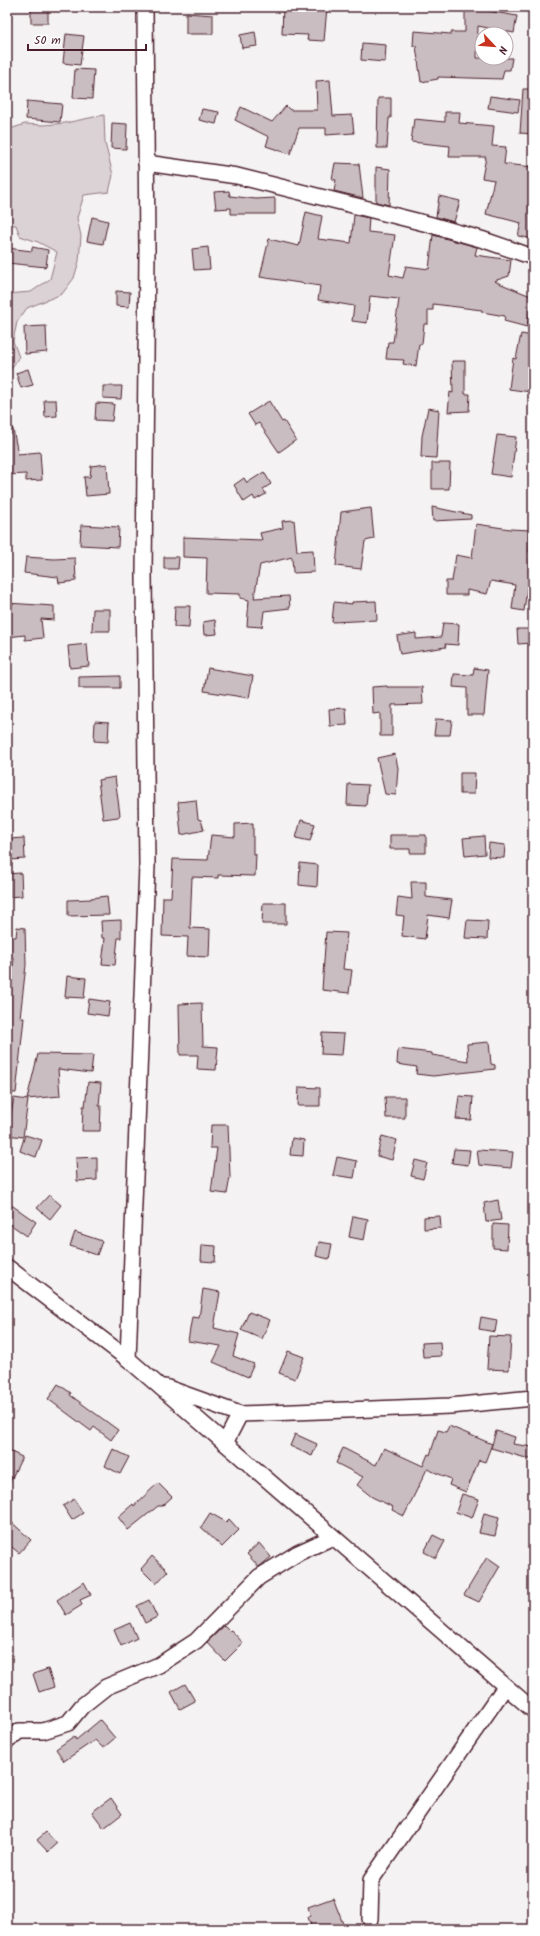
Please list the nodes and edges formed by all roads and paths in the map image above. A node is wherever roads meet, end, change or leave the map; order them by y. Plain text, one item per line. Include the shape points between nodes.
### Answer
1 (145, 7) edge
2 (146, 163) junction
3 (533, 257) edge
4 (7, 1267) edge
5 (128, 1359) junction
6 (157, 1384) junction
7 (533, 1398) edge
8 (240, 1414) junction
9 (225, 1443) junction
10 (333, 1537) junction
11 (505, 1687) junction
12 (533, 1710) edge
13 (7, 1741) edge
14 (370, 1920) dead end

1 - 2 street
2 - 3 street via 237,176 470,236
2 - 5 street via 144,575 148,866
4 - 5 street
5 - 6 street
6 - 8 street
6 - 9 street
7 - 8 street via 450,1406
8 - 9 street
9 - 10 street
10 - 11 street
10 - 13 street via 298,1553 259,1577 196,1640 159,1665 106,1687 82,1706 68,1723 43,1731 19,1730
11 - 12 street
11 - 14 street via 371,1880

